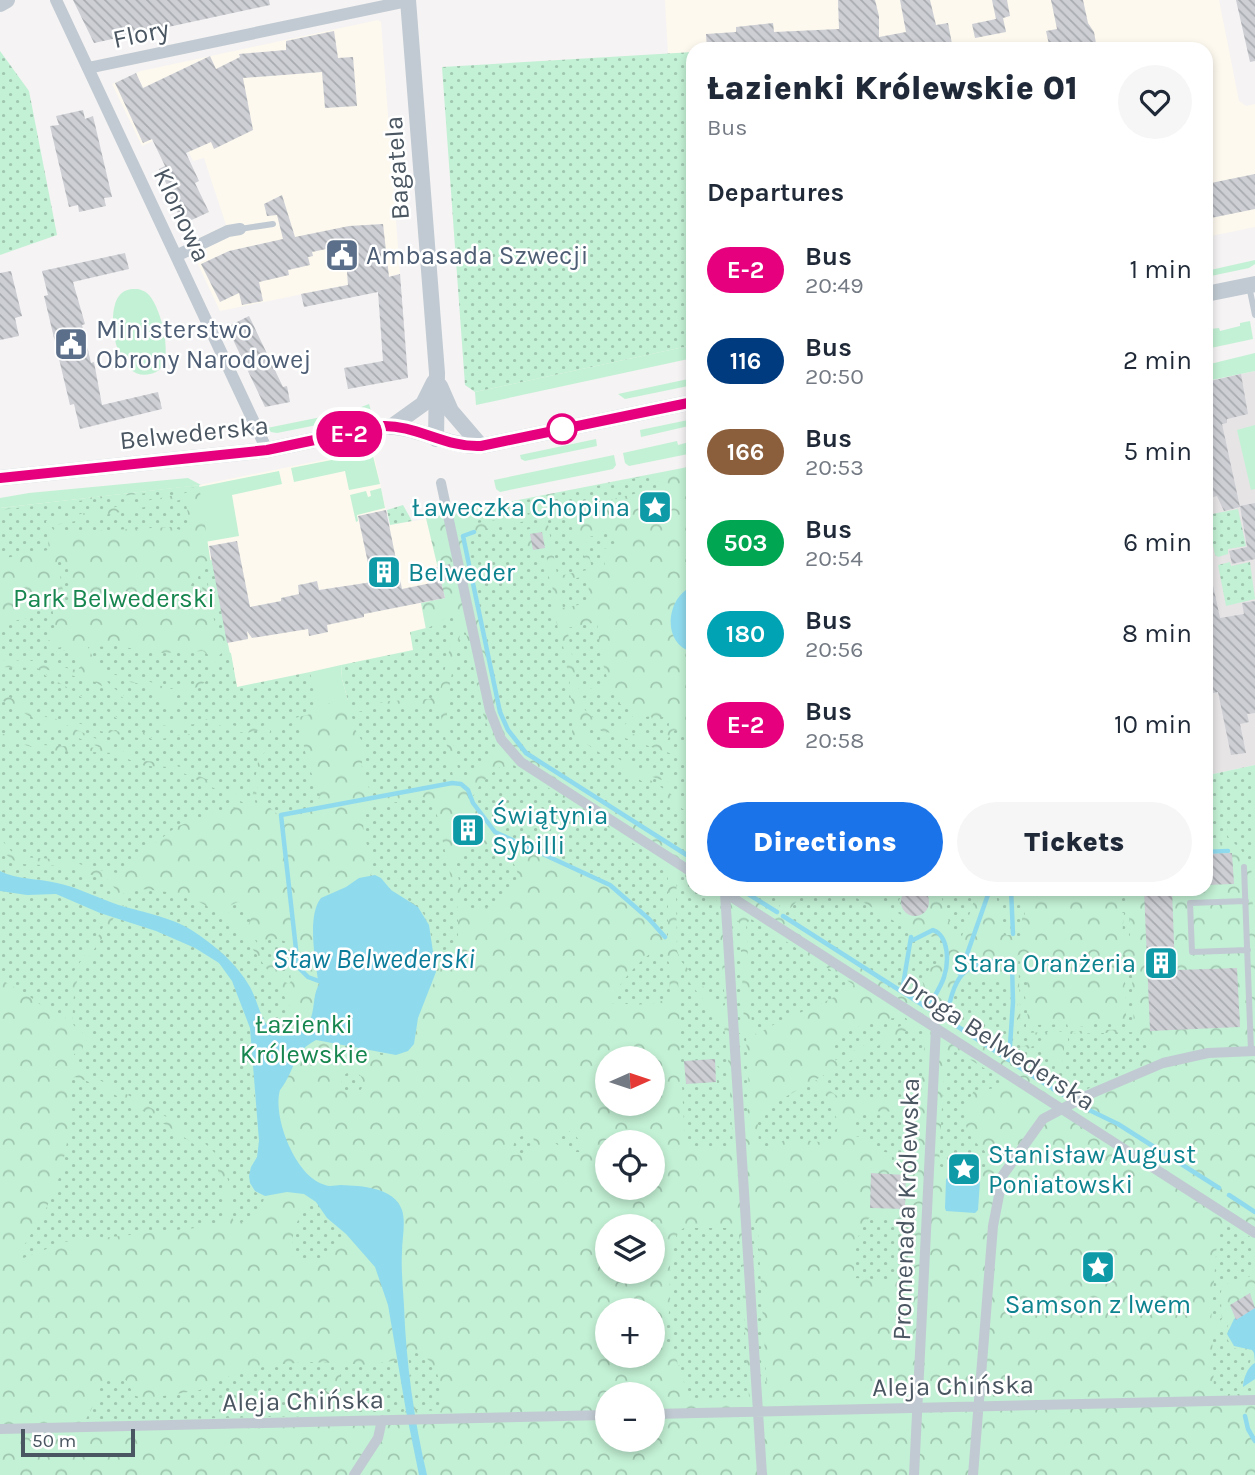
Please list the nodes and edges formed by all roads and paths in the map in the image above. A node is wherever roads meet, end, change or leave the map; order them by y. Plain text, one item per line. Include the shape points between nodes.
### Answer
1 (6, 0) edge
2 (56, 0) edge
3 (408, 0) edge
4 (0, 4) edge
5 (88, 68) junction
6 (273, 224) dead end
7 (240, 229) joint
8 (176, 256) junction
9 (1252, 284) edge
10 (1213, 292) edge
11 (1255, 315) edge
12 (437, 373) junction
13 (686, 403) edge
14 (391, 427) junction
15 (436, 439) junction
16 (481, 446) junction
17 (267, 450) junction
18 (0, 478) edge
19 (441, 483) dead end
20 (1244, 867) dead end
21 (686, 868) edge
22 (722, 896) edge
23 (730, 896) edge
24 (1246, 901) junction
25 (1248, 950) junction
26 (936, 1028) junction
27 (1253, 1051) edge
28 (1061, 1108) junction
29 (1255, 1233) edge
30 (1255, 1401) edge
31 (978, 1407) junction
32 (918, 1408) junction
33 (757, 1412) junction
34 (665, 1414) edge
35 (595, 1415) edge
36 (382, 1420) junction
37 (0, 1429) edge
38 (354, 1475) edge
39 (762, 1475) edge
40 (914, 1475) edge
41 (973, 1475) edge

1 - 4 street
2 - 5 street, Klonowa
3 - 5 street, Flory
3 - 12 street, Bagatela
5 - 8 street, Klonowa
6 - 7 lane
7 - 8 street
8 - 17 street, Klonowa
9 - 10 street
9 - 11 lane
12 - 14 street via 423,404
12 - 15 street, Bagatela
12 - 16 street, Bagatela via 451,411
13 - 16 street
14 - 15 street
14 - 17 street, Belwederska
15 - 16 street
17 - 18 street, Belwederska
19 - 21 street via 490,711 504,745 521,762
20 - 24 lane
22 - 33 street
23 - 26 street, Droga Belwederska
24 - 25 lane
24 - 25 lane via 1191,903 1192,952
25 - 27 lane
26 - 28 street, Droga Belwederska
26 - 32 street, Promenada Królewska
27 - 28 street via 1208,1053 1163,1063
28 - 29 street, Droga Belwederska
28 - 31 street via 1043,1119 1003,1175 993,1226
30 - 31 street, Aleja Chińska
31 - 32 street, Aleja Chińska
31 - 41 street
32 - 33 street, Aleja Chińska
32 - 40 street, Promenada Królewska
33 - 34 street, Aleja Chińska
33 - 39 street
35 - 36 street, Aleja Chińska
36 - 37 street, Aleja Chińska
36 - 38 street via 378,1438

